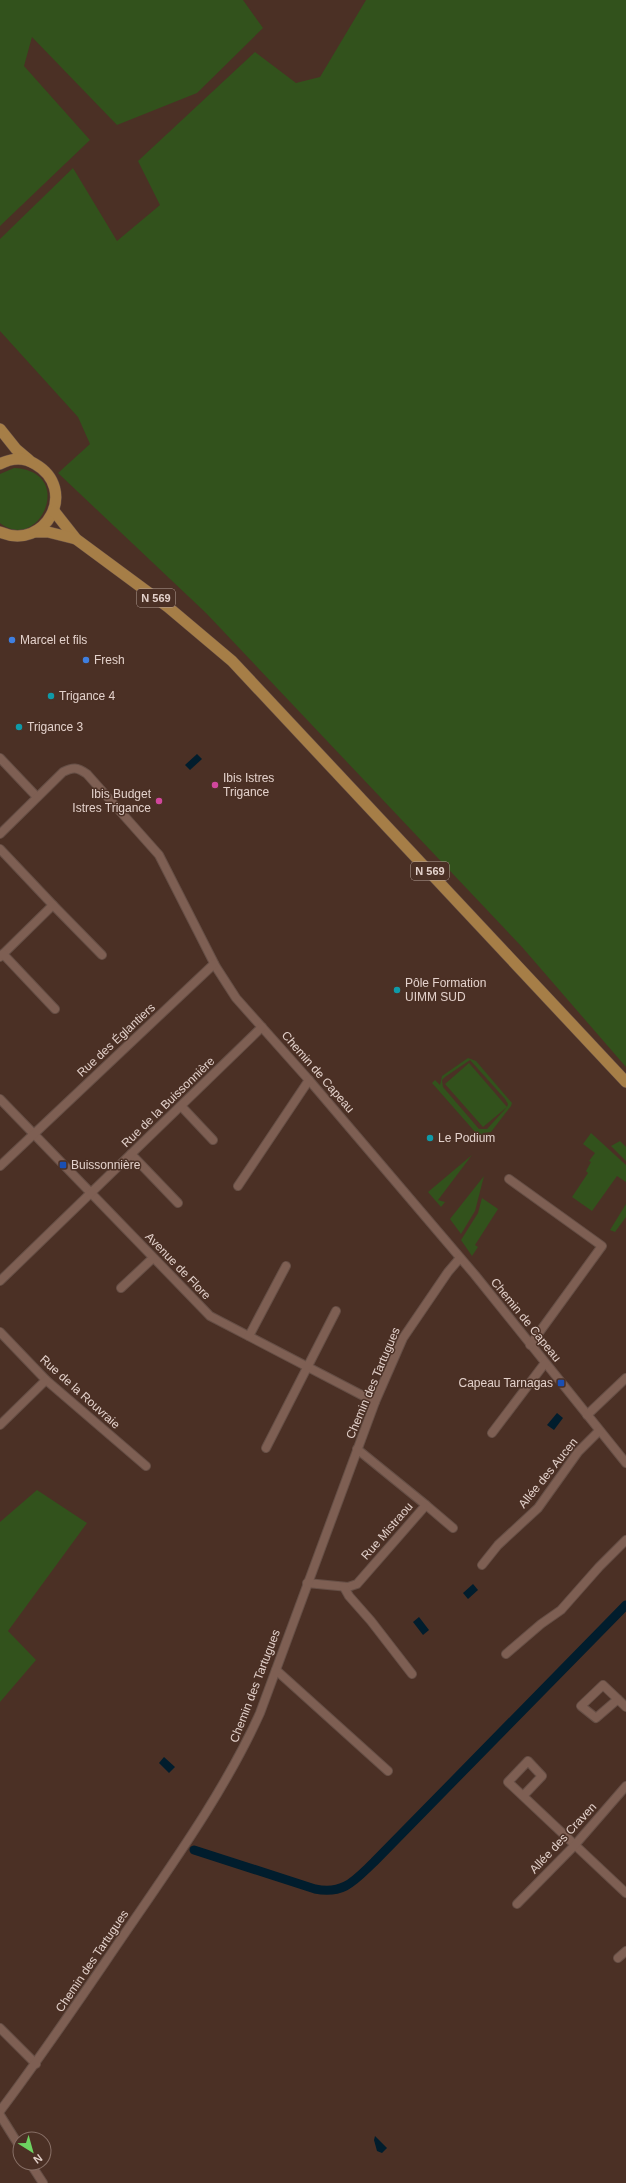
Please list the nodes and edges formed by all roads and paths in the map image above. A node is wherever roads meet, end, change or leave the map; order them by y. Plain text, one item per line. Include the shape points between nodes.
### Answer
1 (0, 429) edge
2 (31, 461) junction
3 (0, 464) edge
4 (54, 511) junction
5 (0, 532) edge
6 (35, 532) junction
7 (18, 536) junction
8 (76, 539) junction
9 (0, 542) edge
10 (0, 758) edge
11 (37, 797) junction
12 (0, 834) edge
13 (0, 849) edge
14 (53, 904) junction
15 (102, 955) dead end
16 (2, 956) edge
17 (214, 964) junction
18 (55, 1009) dead end
19 (262, 1027) junction
20 (309, 1080) junction
21 (626, 1082) edge
22 (0, 1099) edge
23 (181, 1106) junction
24 (34, 1134) junction
25 (212, 1140) dead end
26 (131, 1154) junction
27 (0, 1166) edge
28 (509, 1179) dead end
29 (238, 1186) dead end
30 (90, 1194) junction
31 (178, 1203) dead end
32 (153, 1258) junction
33 (460, 1258) junction
34 (286, 1266) dead end
35 (0, 1281) edge
36 (121, 1288) dead end
37 (336, 1311) dead end
38 (0, 1332) edge
39 (248, 1336) junction
40 (530, 1345) junction
41 (545, 1363) junction
42 (308, 1367) junction
43 (46, 1380) junction
44 (624, 1383) edge
45 (375, 1402) junction
46 (587, 1415) junction
47 (0, 1425) edge
48 (599, 1432) junction
49 (492, 1433) dead end
50 (266, 1448) dead end
51 (357, 1449) junction
52 (626, 1463) edge
53 (146, 1466) dead end
54 (426, 1505) junction
55 (453, 1528) dead end
56 (626, 1540) edge
57 (482, 1565) dead end
58 (307, 1583) junction
59 (344, 1587) junction
60 (506, 1654) dead end
61 (276, 1670) junction
62 (412, 1674) dead end
63 (618, 1698) dead end
64 (626, 1707) edge
65 (388, 1771) dead end
66 (626, 1786) edge
67 (523, 1796) dead end
68 (574, 1846) junction
69 (626, 1893) edge
70 (517, 1904) dead end
71 (626, 1950) edge
72 (618, 1958) dead end
73 (0, 2028) edge
74 (36, 2064) junction
75 (0, 2111) edge
76 (0, 2115) edge
77 (12, 2134) edge
78 (35, 2171) edge
79 (43, 2183) edge

1 - 2 main road via 16,449
2 - 3 main road via 7,460
2 - 4 main road via 50,477 55,488
4 - 6 main road
4 - 8 main road, N 569
5 - 7 main road, N 569
6 - 7 main road, N 569
6 - 8 main road, N 569 via 48,532
7 - 9 main road
8 - 21 main road, N 569 via 168,607 232,661
10 - 11 street
11 - 12 street, Chemin de Capeau
11 - 17 street, Chemin de Capeau via 63,772 71,768 78,767 86,774 159,856
13 - 14 street
14 - 15 street
14 - 16 street
16 - 18 street
17 - 19 street, Chemin de Capeau via 236,998
17 - 24 street, Rue des Églantiers
19 - 20 street, Chemin de Capeau
19 - 23 street, Rue de la Buissonnière
20 - 29 street
20 - 33 street, Chemin de Capeau
22 - 24 street, Avenue de Flore
23 - 25 street
23 - 26 street, Rue de la Buissonnière
24 - 27 street, Rue des Églantiers
24 - 30 street, Avenue de Flore
26 - 30 street, Rue de la Buissonnière
26 - 31 street
28 - 40 street via 602,1246
30 - 32 street, Avenue de Flore
30 - 35 street, Rue de la Buissonnière
32 - 36 street
32 - 39 street, Avenue de Flore via 210,1316
33 - 40 street, Chemin de Capeau
33 - 45 street, Chemin des Tartugues via 403,1338
34 - 39 street
37 - 42 street
38 - 43 street, Rue de la Rouvraie
39 - 42 street, Avenue de Flore
40 - 41 street, Chemin de Capeau
41 - 46 street, Chemin de Capeau
41 - 49 street
42 - 45 street, Avenue de Flore
42 - 50 street
43 - 47 street
43 - 53 street, Rue de la Rouvraie
44 - 46 street
45 - 51 street, Chemin des Tartugues
46 - 48 street, Chemin de Capeau
48 - 52 street, Chemin de Capeau
48 - 57 street, Allée des Aucen via 578,1452 538,1508 498,1545
51 - 54 street, Rue Mistraou
51 - 58 street, Chemin des Tartugues
54 - 55 street
54 - 59 street, Rue Mistraou via 357,1584
56 - 60 street via 561,1610 540,1624
58 - 59 street
58 - 61 street, Chemin des Tartugues
59 - 62 street
61 - 65 street
61 - 74 street, Chemin des Tartugues via 243,1750 184,1846
63 - 64 street
66 - 68 street, Allée des Craven
67 - 68 street
68 - 69 street
68 - 70 street, Allée des Craven
71 - 72 street
73 - 74 street
74 - 75 street, Chemin des Tartugues
76 - 77 street
78 - 79 street

